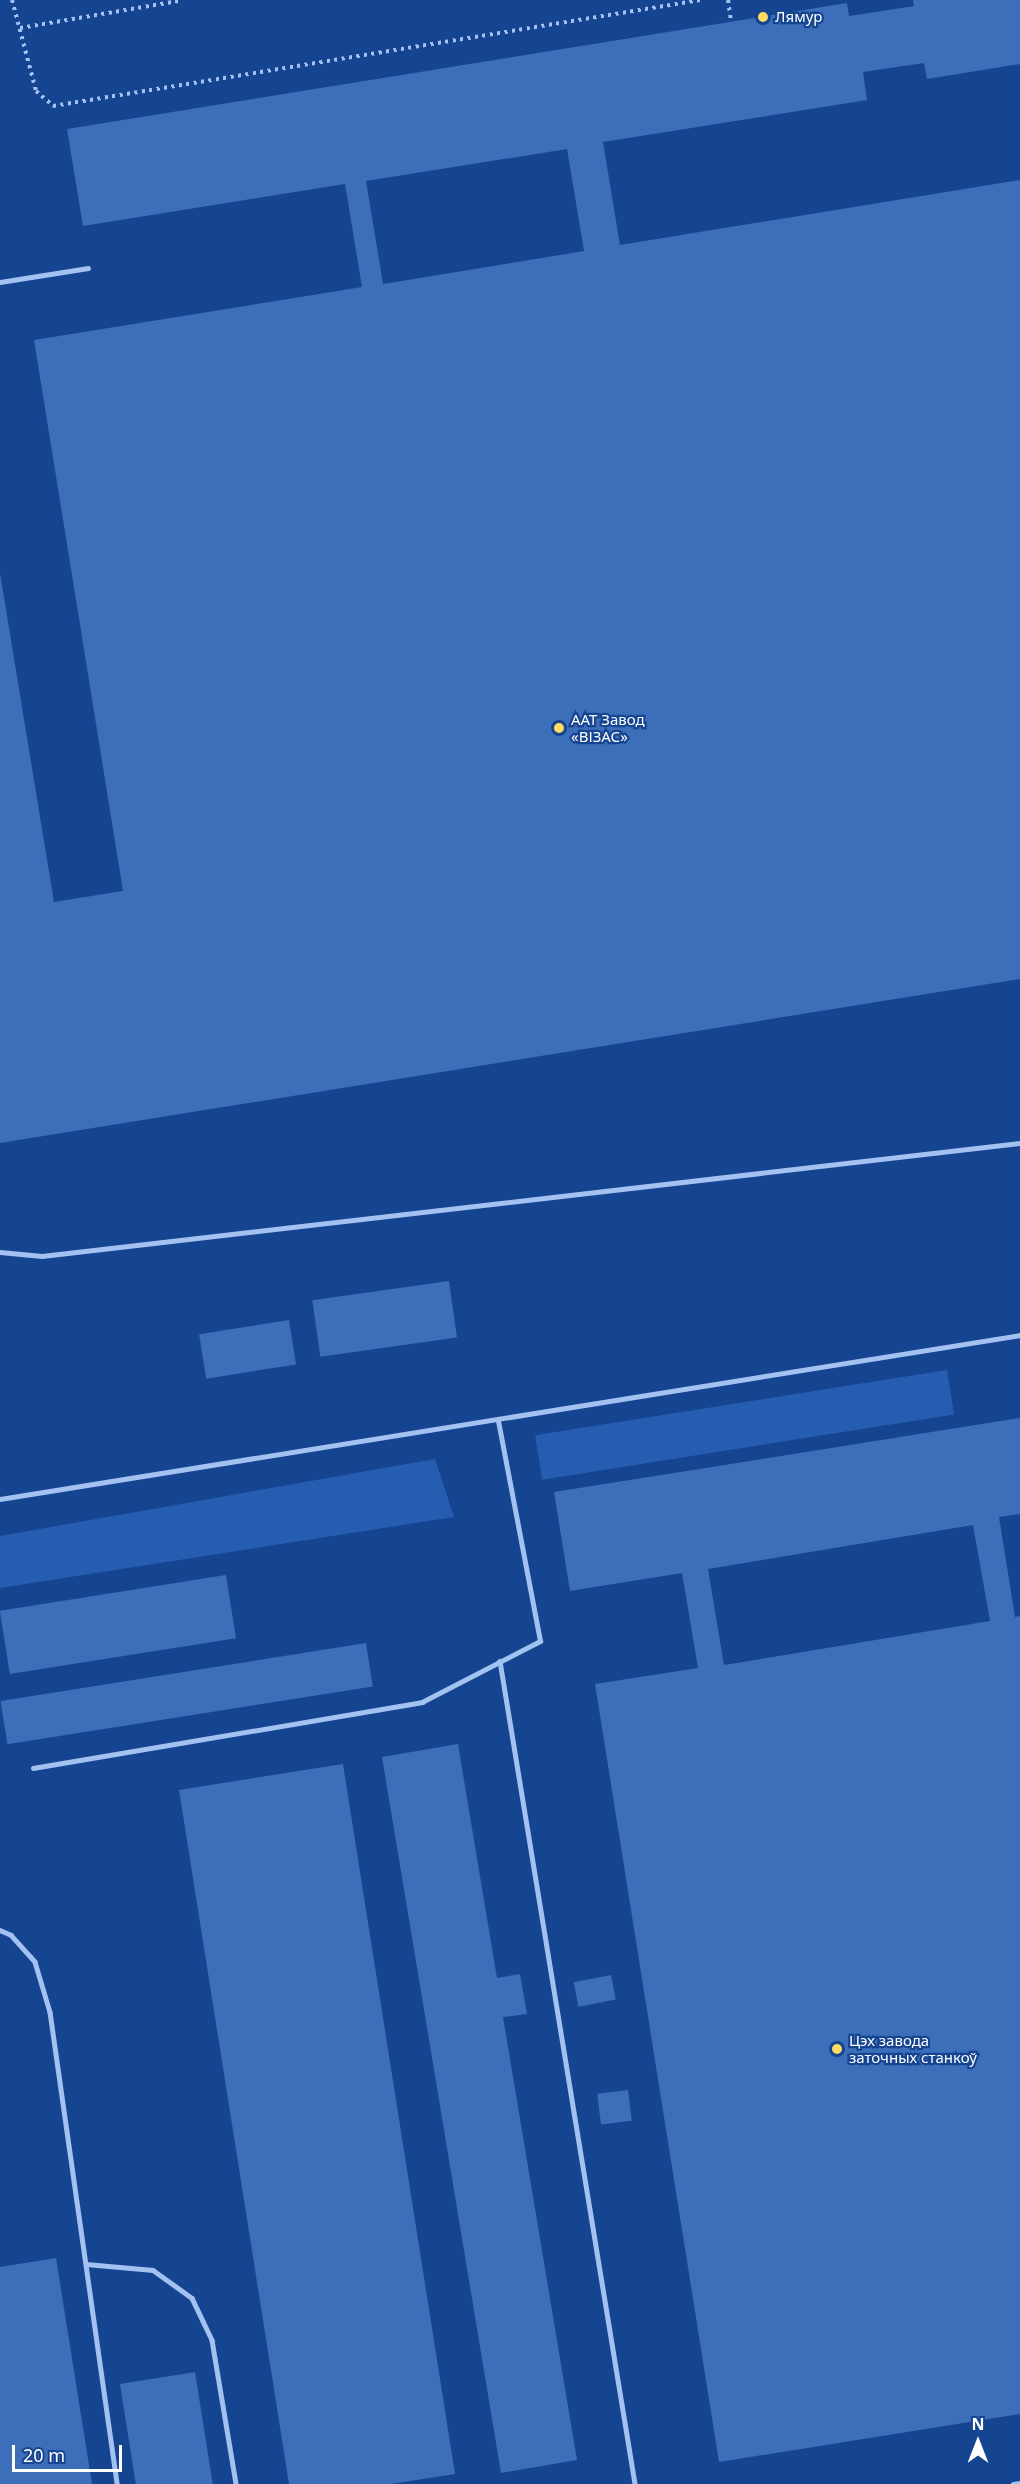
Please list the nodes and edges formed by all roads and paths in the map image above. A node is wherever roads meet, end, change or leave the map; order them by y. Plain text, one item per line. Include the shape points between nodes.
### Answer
1 (12, 0) edge
2 (183, 0) edge
3 (700, 0) edge
4 (728, 0) edge
5 (731, 22) dead end
6 (20, 28) junction
7 (88, 268) dead end
8 (0, 282) edge
9 (1020, 1143) edge
10 (0, 1252) edge
11 (1020, 1335) edge
12 (498, 1420) junction
13 (0, 1499) edge
14 (500, 1662) junction
15 (33, 1768) dead end
16 (0, 1930) edge
17 (86, 2264) junction
18 (1020, 2483) edge
19 (117, 2484) edge
20 (236, 2484) edge
21 (635, 2484) edge
22 (1013, 2484) edge

1 - 6 path
2 - 6 path
3 - 6 path via 53,106 36,91
4 - 5 path
7 - 8 lane
9 - 10 lane via 42,1256
11 - 12 lane
12 - 13 lane
12 - 14 lane via 540,1641
14 - 15 lane via 422,1702
14 - 21 lane
16 - 17 lane via 11,1935 35,1962 50,2012
17 - 19 lane
17 - 20 lane via 153,2270 192,2298 213,2340
18 - 22 lane

